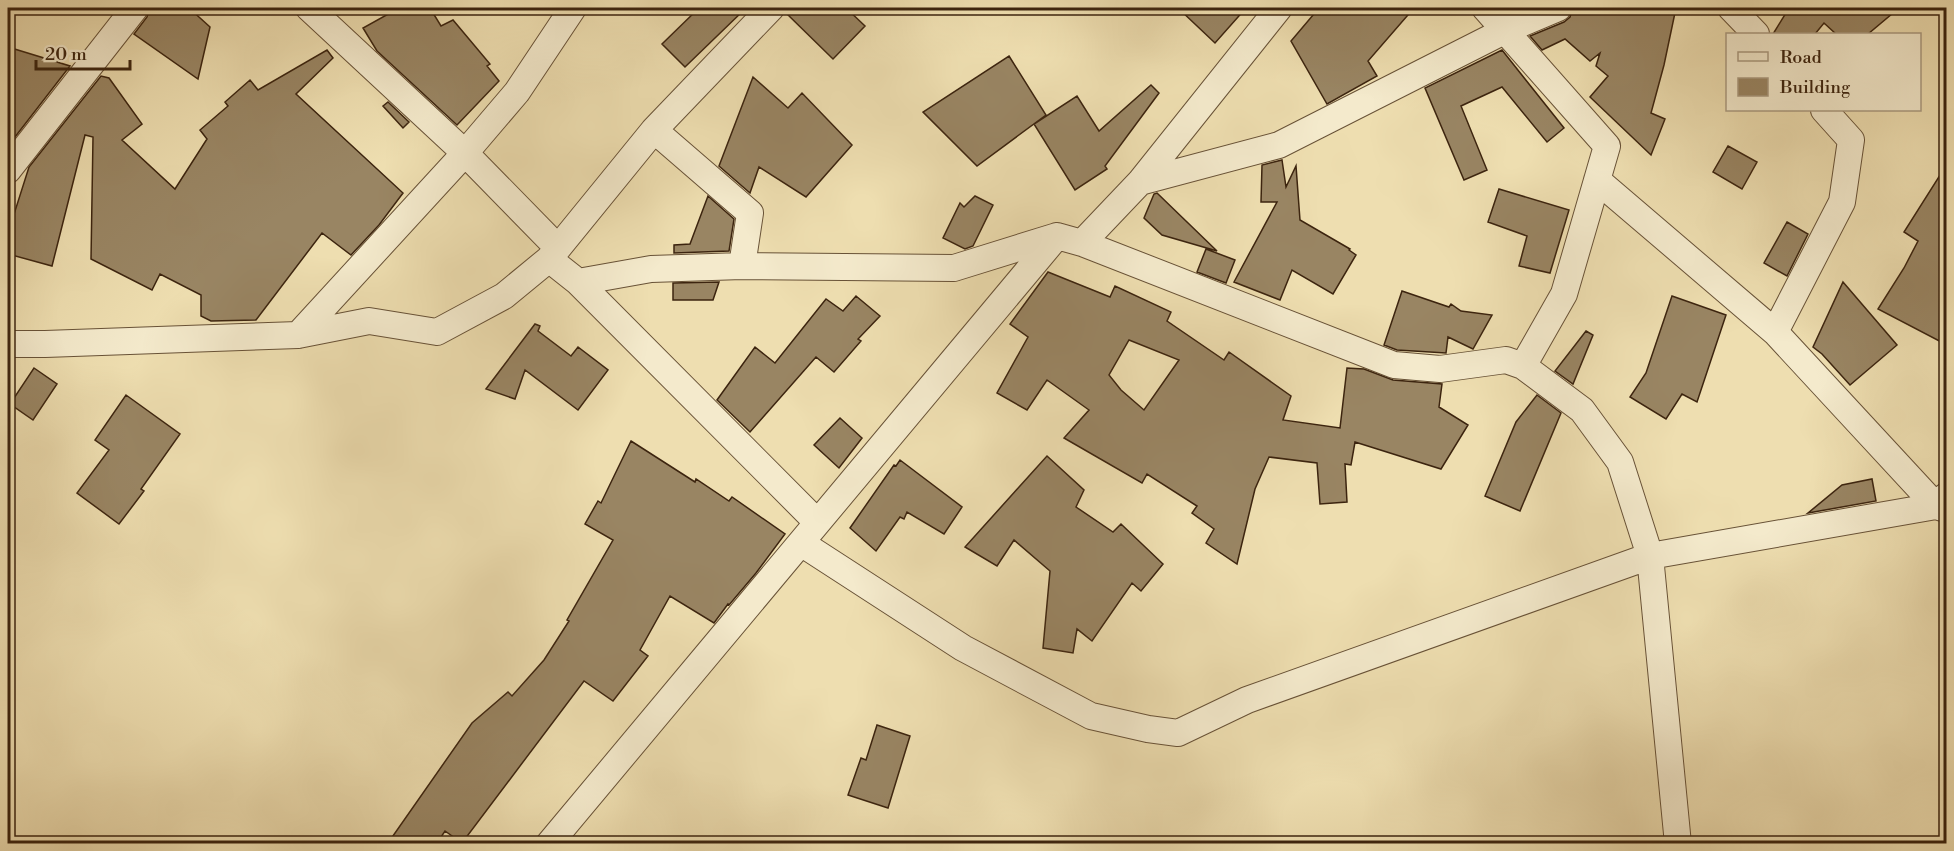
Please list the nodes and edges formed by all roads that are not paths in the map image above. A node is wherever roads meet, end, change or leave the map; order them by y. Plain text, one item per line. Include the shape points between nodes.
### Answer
1 (135, 8) edge
2 (309, 8) edge
3 (573, 8) edge
4 (771, 8) edge
5 (1279, 8) edge
6 (1485, 8) edge
7 (1558, 8) edge
8 (1731, 8) edge
9 (1506, 30) junction
10 (1755, 33) edge
11 (1825, 111) edge
12 (654, 130) junction
13 (465, 153) junction
14 (8, 170) edge
15 (1597, 180) junction
16 (1140, 182) junction
17 (1057, 236) junction
18 (1082, 243) junction
19 (553, 253) junction
20 (742, 266) junction
21 (579, 282) junction
22 (1775, 332) junction
23 (298, 335) junction
24 (8, 344) edge
25 (1523, 366) junction
26 (1943, 503) edge
27 (817, 522) junction
28 (801, 543) junction
29 (1650, 556) junction
30 (549, 843) edge
31 (1678, 843) edge

1 - 14 street
2 - 13 street
3 - 13 street via 518,92
4 - 12 street
5 - 16 street
6 - 9 street
7 - 9 street
8 - 10 street
9 - 15 street via 1607,146
9 - 16 street via 1279,145
11 - 22 street via 1851,140 1842,202
12 - 19 street
12 - 20 street via 750,213
13 - 19 street
13 - 23 street
15 - 22 street
15 - 25 street via 1564,294
16 - 18 street
17 - 18 street
17 - 20 street via 954,268
17 - 27 street
18 - 25 street via 1394,365 1440,369 1506,360
19 - 21 street
19 - 23 street via 504,296 437,332 369,321
20 - 21 street via 651,269
21 - 27 street
22 - 26 street
23 - 24 street
25 - 29 street via 1582,410 1620,462
26 - 29 street
27 - 28 street
28 - 29 street via 963,648 1091,716 1178,733 1247,700
28 - 30 street
29 - 31 street

